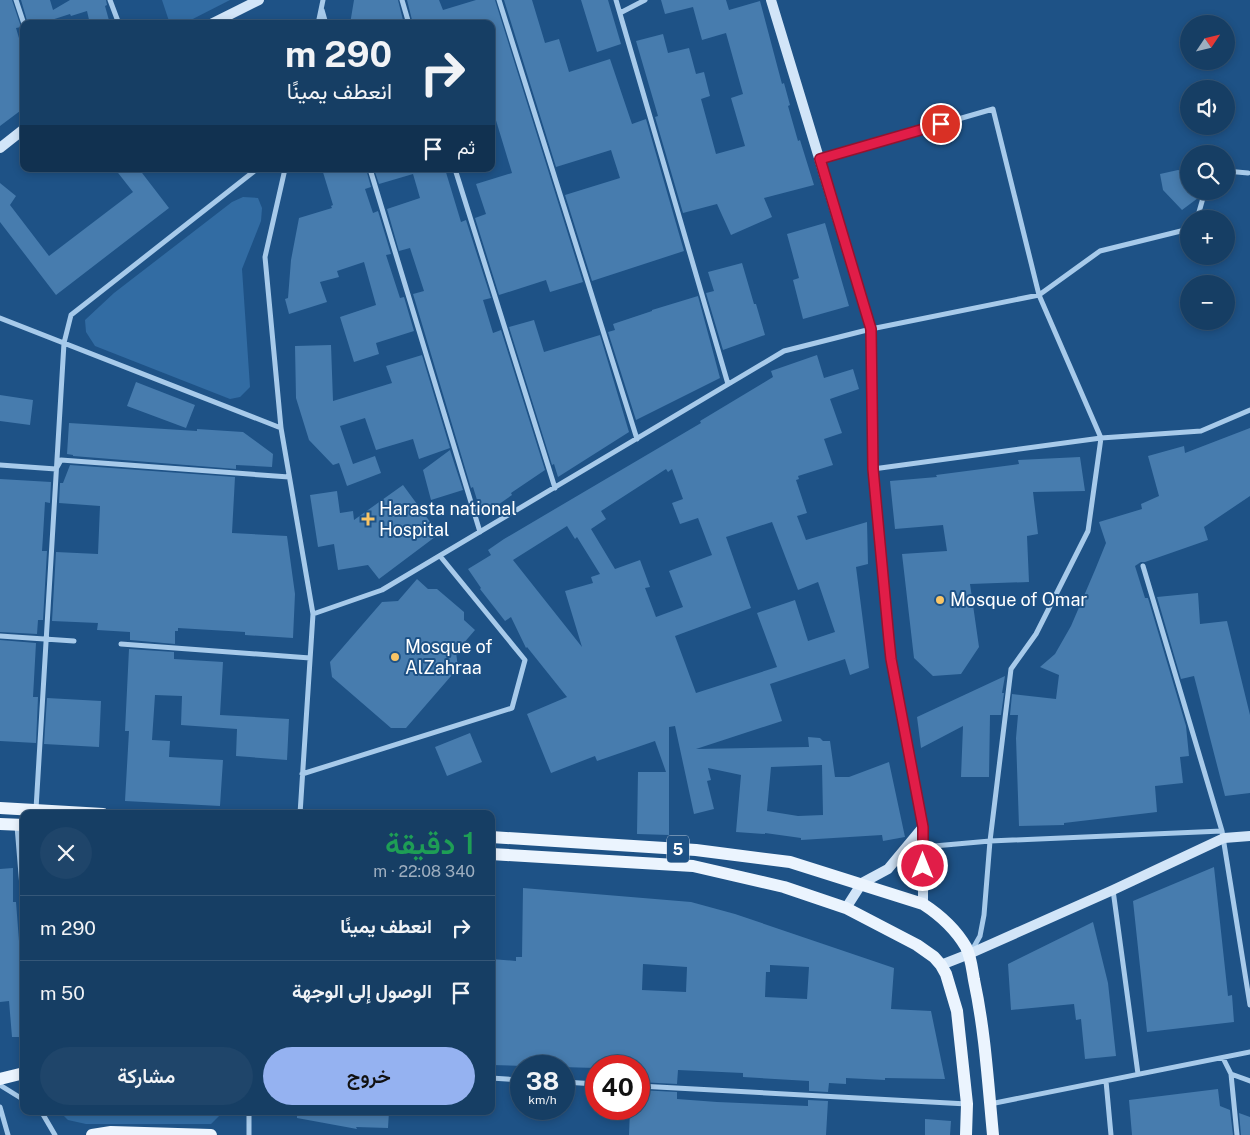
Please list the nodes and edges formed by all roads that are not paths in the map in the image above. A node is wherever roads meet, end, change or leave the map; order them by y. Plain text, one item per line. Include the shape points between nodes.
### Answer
1 (16, 0) edge
2 (110, 0) edge
3 (259, 0) edge
4 (323, 0) edge
5 (402, 0) edge
6 (499, 0) edge
7 (616, 0) edge
8 (645, 0) edge
9 (771, 0) edge
10 (321, 8) junction
11 (620, 14) junction
12 (23, 20) edge
13 (118, 20) edge
14 (219, 20) edge
15 (319, 20) edge
16 (325, 20) edge
17 (408, 20) edge
18 (20, 132) edge
19 (0, 148) edge
20 (820, 159) junction
21 (1235, 171) edge
22 (253, 172) edge
23 (284, 172) edge
24 (371, 172) edge
25 (456, 172) edge
26 (1249, 172) edge
27 (1180, 231) edge
28 (1039, 295) junction
29 (0, 318) edge
30 (871, 329) junction
31 (64, 343) junction
32 (728, 384) junction
33 (1250, 410) edge
34 (282, 428) junction
35 (1101, 438) junction
36 (637, 439) junction
37 (0, 465) edge
38 (56, 468) junction
39 (873, 469) junction
40 (289, 477) junction
41 (555, 488) junction
42 (480, 532) junction
43 (440, 556) junction
44 (1143, 566) dead end
45 (313, 614) junction
46 (0, 636) edge
47 (46, 639) junction
48 (74, 641) dead end
49 (121, 644) dead end
50 (310, 658) junction
51 (302, 774) junction
52 (0, 808) edge
53 (36, 810) joint
54 (300, 810) edge
55 (0, 824) edge
56 (20, 825) edge
57 (923, 827) junction
58 (1250, 830) edge
59 (1223, 835) junction
60 (1250, 836) edge
61 (495, 837) edge
62 (990, 841) junction
63 (923, 847) junction
64 (495, 854) edge
65 (862, 884) junction
66 (1113, 890) junction
67 (923, 904) junction
68 (846, 908) junction
69 (969, 954) junction
70 (941, 965) junction
71 (1250, 1005) edge
72 (1250, 1052) edge
73 (1223, 1058) junction
74 (20, 1074) edge
75 (1138, 1074) junction
76 (1231, 1074) junction
77 (495, 1078) edge
78 (0, 1079) edge
79 (510, 1079) edge
80 (1106, 1081) junction
81 (1250, 1081) edge
82 (0, 1085) edge
83 (650, 1087) edge
84 (20, 1098) edge
85 (967, 1104) junction
86 (990, 1104) junction
87 (0, 1107) edge
88 (43, 1115) edge
89 (249, 1115) edge
90 (8, 1135) edge
91 (55, 1135) edge
92 (92, 1135) edge
93 (211, 1135) edge
94 (249, 1135) edge
95 (966, 1135) edge
96 (993, 1135) edge
97 (1111, 1135) edge
98 (1237, 1135) edge

1 - 12 street
2 - 13 street
3 - 14 street
4 - 10 street
5 - 17 street
6 - 36 street
7 - 11 street
8 - 11 street
9 - 20 street
10 - 15 street
10 - 16 street
11 - 32 street
18 - 19 street
20 - 28 street via 993,109
20 - 30 street
21 - 26 street
22 - 31 street via 71,315
23 - 34 street via 265,257
24 - 42 street
25 - 41 street
27 - 28 street via 1100,251
28 - 30 street
28 - 35 street
29 - 31 street
30 - 32 street via 784,351
30 - 39 street
31 - 34 street
31 - 38 street
32 - 36 street
33 - 35 street via 1202,431
34 - 40 street
35 - 39 street
35 - 62 street via 1088,531 1036,634 1011,669
36 - 41 street
37 - 38 street
38 - 40 street via 61,460
38 - 47 street
39 - 57 street via 891,659
40 - 45 street
41 - 42 street
42 - 43 street
43 - 45 street via 382,590
43 - 51 street via 525,660 512,708
44 - 59 street
45 - 50 street
46 - 47 street
47 - 48 street
47 - 53 street
49 - 50 street
50 - 51 street
51 - 54 street
52 - 53 main road
55 - 56 main road
57 - 63 street
57 - 65 street via 888,869
58 - 59 street
59 - 60 street
59 - 62 street
59 - 66 street
59 - 71 street
61 - 65 main road, 5 via 696,850 790,862
62 - 63 street
62 - 69 street via 983,925
63 - 67 street
64 - 68 main road, 5 via 693,866 784,887
65 - 67 main road, 5
65 - 68 street
66 - 69 street
66 - 75 street
67 - 69 main road, 5 via 948,924
68 - 70 main road, 5 via 917,945
69 - 70 street
69 - 86 main road, 5 via 981,1010
70 - 85 main road, 5 via 957,1011
72 - 73 street
73 - 75 street
73 - 76 street
74 - 78 main road
75 - 80 street
76 - 81 street
76 - 98 street
77 - 79 street
80 - 86 street
80 - 97 street
82 - 84 street
83 - 85 street
85 - 95 main road, 5
86 - 96 main road, 5
87 - 90 street
88 - 91 street
89 - 94 street
92 - 93 main road via 111,1132

